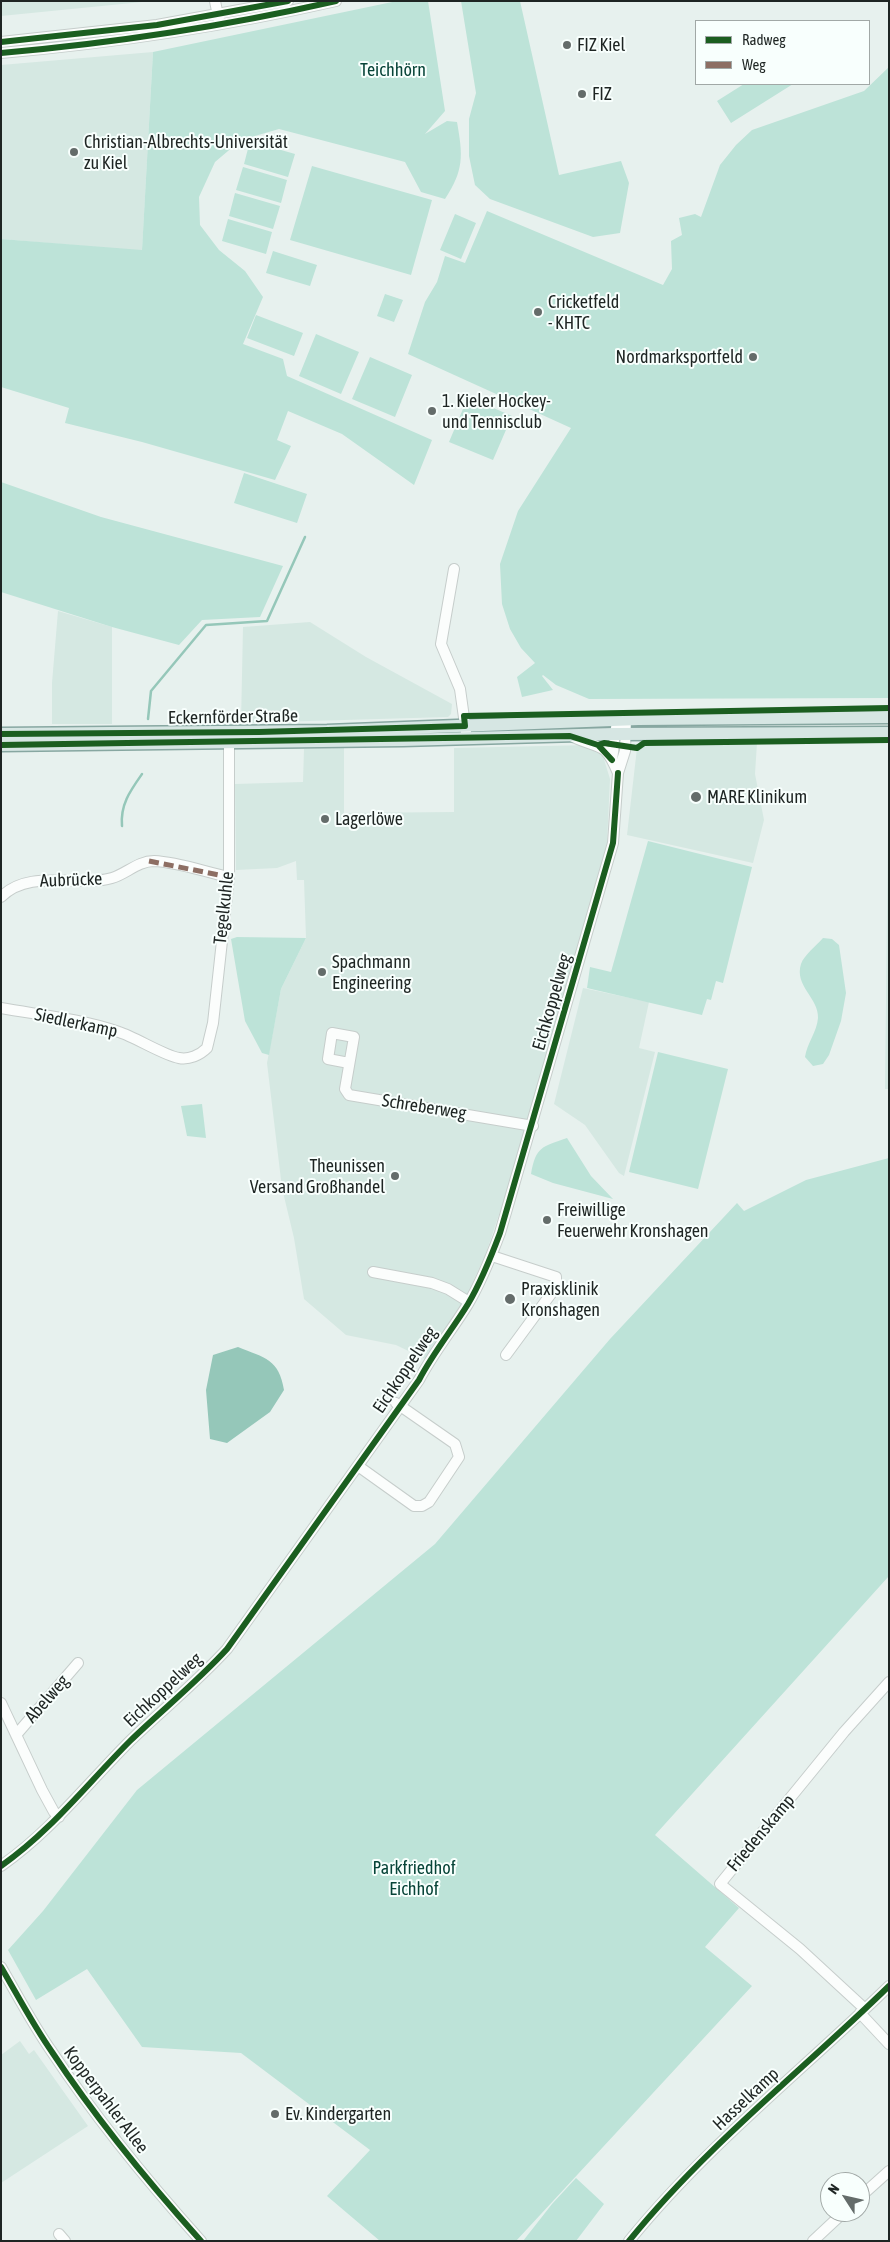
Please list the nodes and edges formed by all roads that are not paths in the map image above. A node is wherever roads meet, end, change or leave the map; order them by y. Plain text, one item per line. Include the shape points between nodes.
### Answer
1 (215, 1) edge
2 (288, 1) edge
3 (336, 1) edge
4 (219, 20) junction
5 (1, 42) edge
6 (1, 53) edge
7 (454, 569) dead end
8 (889, 717) edge
9 (621, 720) junction
10 (466, 732) junction
11 (889, 733) edge
12 (1, 734) edge
13 (620, 734) junction
14 (570, 736) junction
15 (229, 738) junction
16 (1, 745) edge
17 (612, 760) junction
18 (618, 773) junction
19 (229, 877) junction
20 (1, 897) edge
21 (1, 1008) edge
22 (176, 1058) joint
23 (349, 1063) dead end
24 (533, 1126) junction
25 (492, 1256) junction
26 (373, 1272) dead end
27 (469, 1302) junction
28 (506, 1355) dead end
29 (398, 1404) junction
30 (358, 1466) junction
31 (78, 1663) dead end
32 (889, 1682) edge
33 (1, 1703) edge
34 (16, 1735) junction
35 (59, 1817) junction
36 (1, 1866) edge
37 (1, 1967) edge
38 (889, 1986) edge
39 (862, 2011) junction
40 (889, 2044) edge
41 (889, 2170) edge
42 (870, 2188) edge
43 (833, 2222) edge
44 (201, 2241) edge
45 (629, 2241) edge
46 (813, 2241) edge

1 - 4 street
2 - 4 street
3 - 4 street
4 - 5 street
4 - 6 street via 148,37
7 - 10 street via 441,644 460,689
8 - 9 main road, Eckernförder Straße
9 - 10 main road, Eckernförder Straße
9 - 13 street, Eichkoppelweg
10 - 14 main road, Eckernförder Straße
10 - 15 main road, Eckernförder Straße
11 - 13 main road, Eckernförder Straße
12 - 15 main road, Eckernförder Straße
13 - 14 main road, Eckernförder Straße
13 - 17 street, Eichkoppelweg
13 - 18 street, Eichkoppelweg via 625,751
14 - 17 street, Eichkoppelweg via 598,745
15 - 16 main road, Eckernförder Straße
15 - 19 street, Tegelkuhle
17 - 18 street, Eichkoppelweg
18 - 24 street, Eichkoppelweg via 613,843
19 - 20 street, Aubrücke via 149,861 113,878 90,882 32,881
19 - 22 street, Tegelkuhle via 211,1036 203,1052
21 - 22 street, Siedlerkamp via 100,1026 141,1040
23 - 24 street, Schreberweg via 345,1089 349,1095
24 - 25 street, Eichkoppelweg
25 - 27 street, Eichkoppelweg
25 - 28 street via 556,1277 556,1287
26 - 27 street via 432,1283
27 - 29 street, Eichkoppelweg
29 - 30 street, Eichkoppelweg
29 - 30 street via 455,1444 459,1457 429,1502 422,1506 414,1506
30 - 35 street, Eichkoppelweg via 227,1649 130,1742
31 - 34 street, Abelweg
32 - 39 street, Friedenskamp via 720,1884 800,1949
33 - 34 street, Abelweg
34 - 35 street, Abelweg
35 - 36 street, Eichkoppelweg
37 - 44 street, Kopperpahler Allee via 68,2077
38 - 39 street, Hasselkamp
39 - 40 street
39 - 45 street, Hasselkamp via 712,2151
41 - 42 street
43 - 46 street

